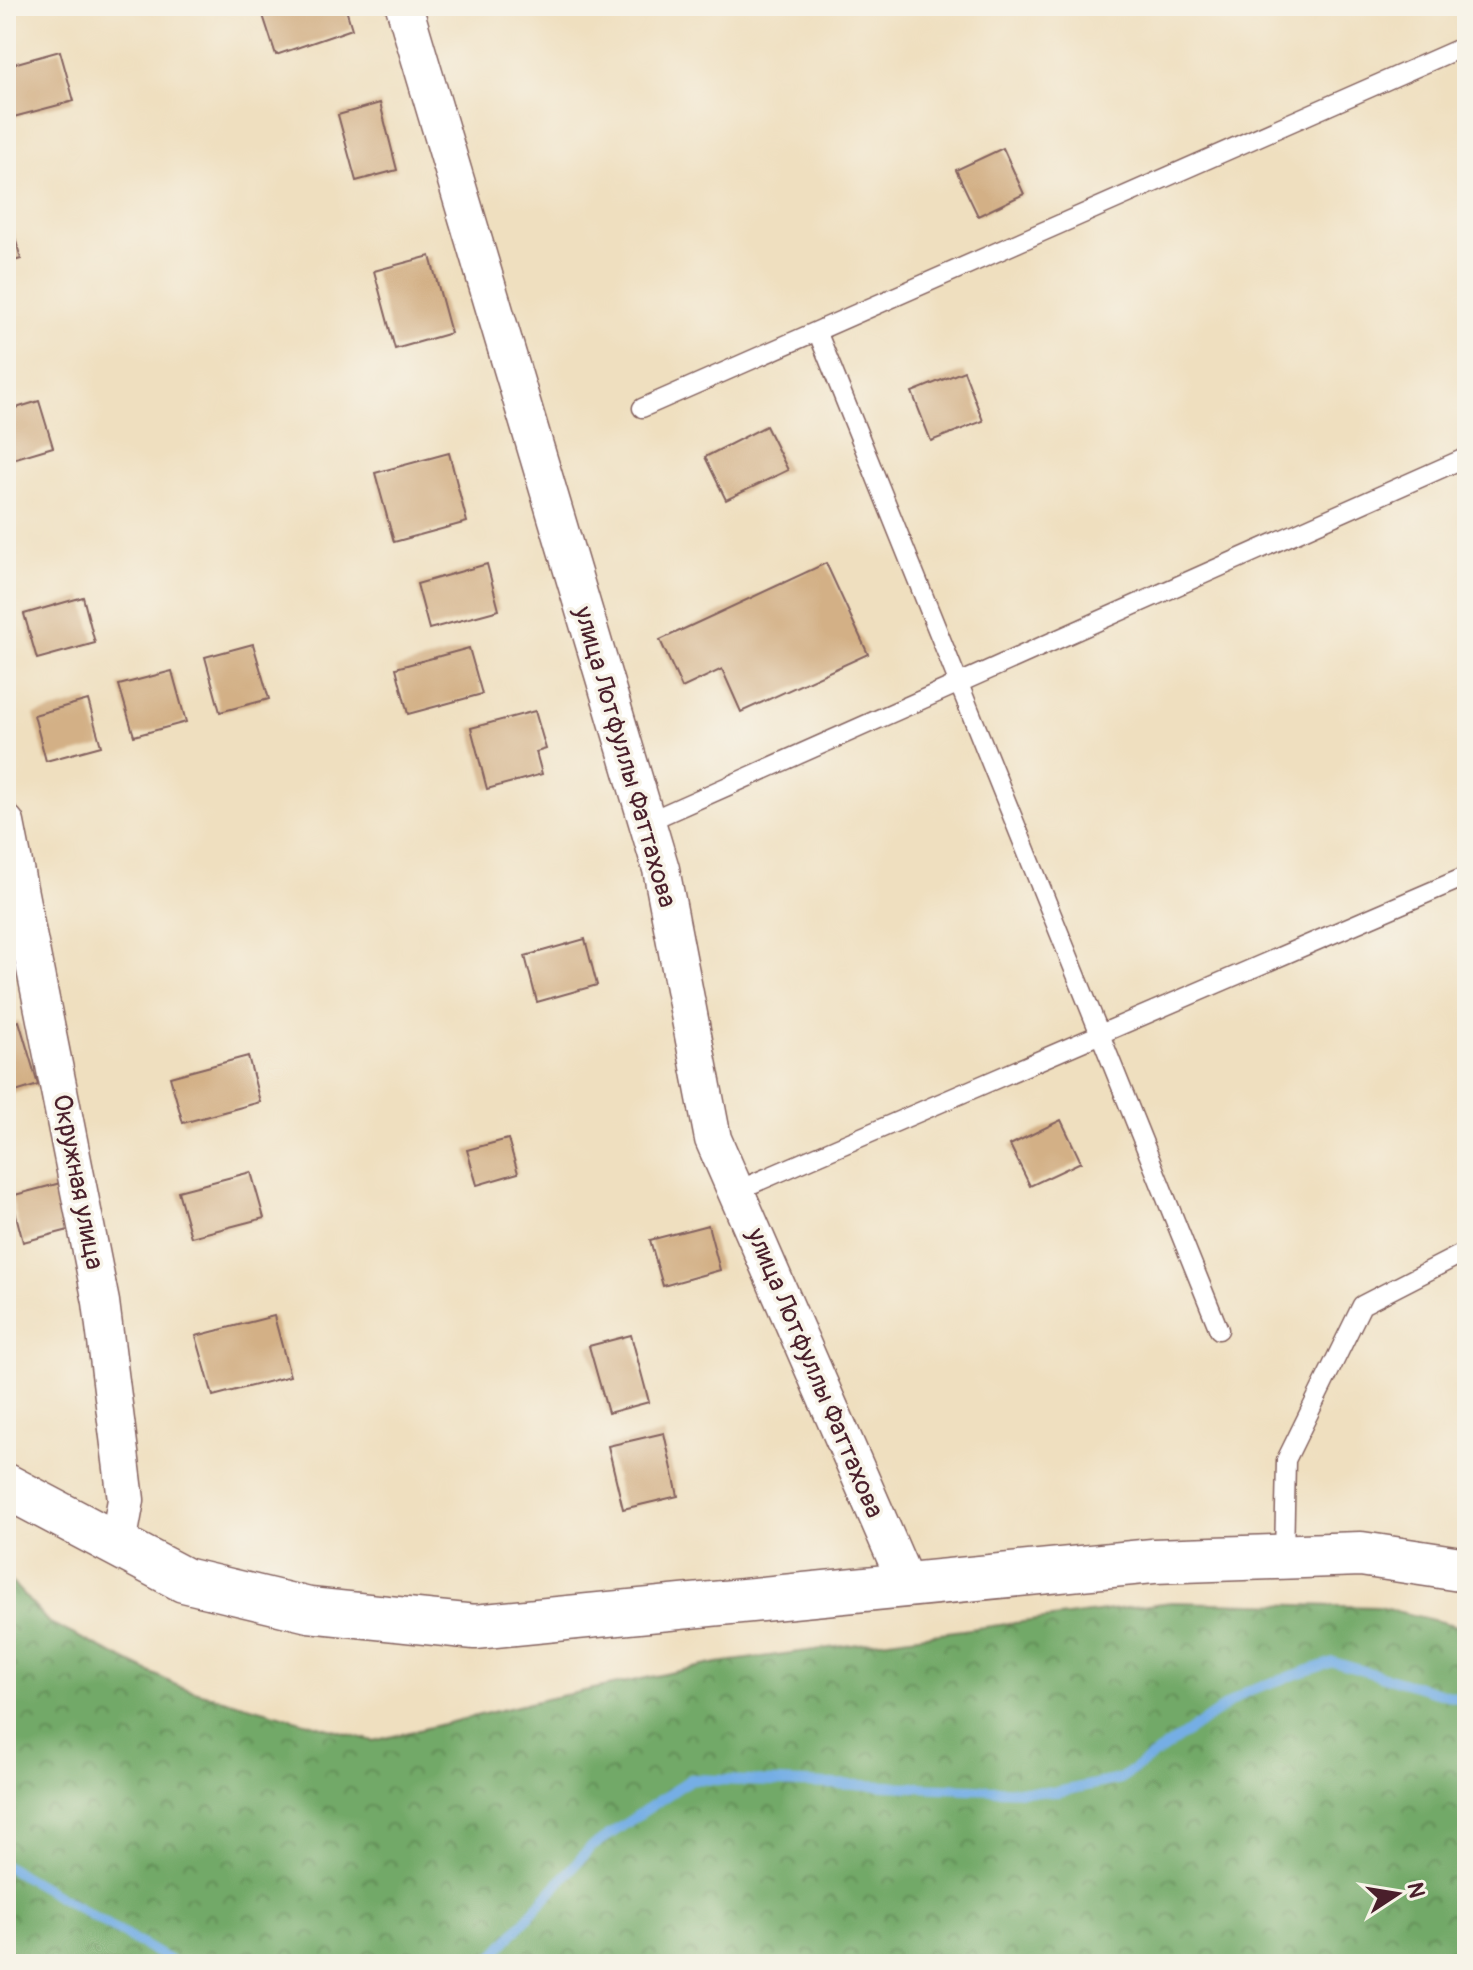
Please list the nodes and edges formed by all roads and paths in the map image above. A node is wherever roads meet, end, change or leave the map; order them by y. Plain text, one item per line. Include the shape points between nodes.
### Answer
1 (404, 6) edge
2 (1467, 45) edge
3 (817, 331) junction
4 (642, 408) dead end
5 (1467, 457) edge
6 (959, 683) junction
7 (647, 822) junction
8 (6, 823) edge
9 (1467, 876) edge
10 (1100, 1034) junction
11 (736, 1191) junction
12 (1467, 1251) edge
13 (1219, 1330) dead end
14 (6, 1486) edge
15 (118, 1544) junction
16 (1284, 1557) junction
17 (1467, 1570) edge
18 (907, 1585) junction

1 - 7 street, улица Лотфуллы Фаттахова
2 - 3 lane
3 - 4 lane
3 - 6 lane
5 - 6 lane
6 - 7 lane
6 - 10 lane
7 - 11 street, улица Лотфуллы Фаттахова via 661,869 713,1139
8 - 15 street, Окружная улица via 101,1302 126,1500
9 - 10 lane
10 - 11 lane
10 - 13 lane
11 - 18 street, улица Лотфуллы Фаттахова
12 - 16 lane via 1362,1305 1286,1460
14 - 15 street
15 - 18 street via 184,1580 309,1610 475,1627
16 - 17 street via 1361,1554
16 - 18 street via 1153,1561

